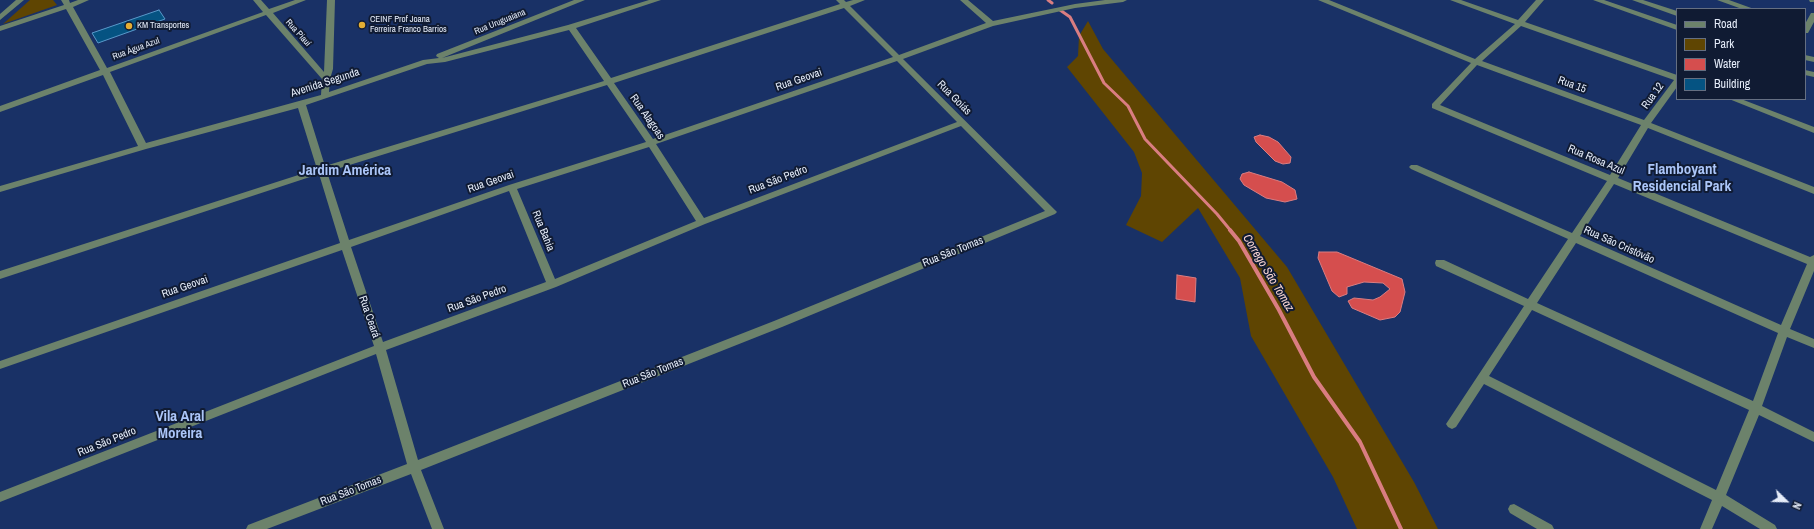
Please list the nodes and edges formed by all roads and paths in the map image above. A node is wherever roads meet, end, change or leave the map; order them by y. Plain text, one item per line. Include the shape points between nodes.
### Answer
1 (20, 0) edge
2 (85, 0) edge
3 (257, 0) edge
4 (302, 0) edge
5 (331, 0) edge
6 (581, 0) edge
7 (657, 0) edge
8 (861, 0) edge
9 (964, 0) edge
10 (1123, 0) edge
11 (1322, 0) edge
12 (1454, 0) edge
13 (1540, 0) edge
14 (1597, 0) edge
15 (1636, 0) edge
16 (1721, 0) edge
17 (67, 3) edge
18 (843, 3) edge
19 (1747, 8) edge
20 (267, 13) junction
21 (1676, 14) edge
22 (1814, 15) edge
23 (0, 18) edge
24 (1520, 23) junction
25 (991, 24) junction
26 (570, 27) junction
27 (1676, 28) edge
28 (1806, 28) edge
29 (0, 29) edge
30 (898, 58) junction
31 (426, 62) junction
32 (1476, 62) junction
33 (105, 71) junction
34 (326, 79) junction
35 (1676, 79) edge
36 (1676, 80) edge
37 (608, 82) junction
38 (325, 96) junction
39 (1736, 100) edge
40 (301, 104) junction
41 (0, 109) edge
42 (962, 123) junction
43 (1646, 124) junction
44 (1814, 130) edge
45 (651, 143) junction
46 (143, 147) junction
47 (1414, 167) dead end
48 (322, 170) junction
49 (1612, 180) junction
50 (512, 187) junction
51 (0, 189) edge
52 (1814, 191) edge
53 (1052, 212) joint
54 (702, 222) junction
55 (1574, 238) junction
56 (345, 244) junction
57 (1814, 261) edge
58 (1440, 263) dead end
59 (0, 275) edge
60 (552, 284) junction
61 (1529, 305) junction
62 (1784, 330) junction
63 (1814, 344) edge
64 (380, 348) junction
65 (0, 365) edge
66 (1482, 378) junction
67 (1756, 408) junction
68 (1452, 424) dead end
69 (1814, 438) edge
70 (414, 467) junction
71 (0, 497) edge
72 (1720, 498) junction
73 (1514, 509) dead end
74 (252, 529) edge
75 (438, 529) edge
76 (1548, 529) edge
77 (1706, 529) edge
78 (1771, 529) edge

1 - 23 street
2 - 17 street
3 - 20 street, Rua Piauí
4 - 20 street, Rua Água Azul
5 - 34 street via 329,69
6 - 31 street, Rua Uruguaiana
7 - 26 street, Avenida Segunda
8 - 18 street
9 - 25 street
10 - 25 street, Rua Geovai via 1075,6
11 - 32 street, Rua 15
12 - 24 street
13 - 24 street
14 - 27 street
15 - 21 street
16 - 19 street
17 - 29 street
17 - 33 street
18 - 30 street, Rua Goiás
18 - 37 street
20 - 33 street, Rua Água Azul
20 - 34 street, Rua Piauí
22 - 28 street
24 - 32 street
24 - 35 street
25 - 30 street, Rua Geovai
26 - 31 street, Avenida Segunda via 445,60
26 - 37 street, Rua Alagoas
30 - 42 street, Rua Goiás
30 - 45 street, Rua Geovai
31 - 38 street, Avenida Segunda
32 - 43 street, Rua 15
32 - 49 street, Rua Rosa Azul via 1435,106
33 - 41 street, Rua Água Azul
33 - 46 street
34 - 38 street
36 - 43 street, Rua 12
37 - 45 street, Rua Alagoas
37 - 48 street
38 - 40 street, Avenida Segunda
39 - 44 street
40 - 46 street, Avenida Segunda
40 - 48 street, Rua Ceará
42 - 53 street, Rua Goiás
42 - 54 street, Rua São Pedro
43 - 49 street, Rua 12
43 - 52 street, Rua 15
45 - 50 street, Rua Geovai
45 - 54 street, Rua Alagoas
46 - 51 street, Avenida Segunda
47 - 55 street, Rua São Cristóvão
48 - 56 street, Rua Ceará
48 - 59 street
49 - 55 street, Rua 12
49 - 57 street, Rua Rosa Azul
50 - 56 street, Rua Geovai
50 - 60 street, Rua Bahia
53 - 70 street, Rua São Tomas via 770,327
54 - 60 street, Rua São Pedro
55 - 61 street, Rua 12
55 - 62 street, Rua São Cristóvão
56 - 64 street, Rua Ceará
56 - 65 street, Rua Geovai
57 - 62 street
58 - 61 street
60 - 64 street, Rua São Pedro
61 - 66 street, Rua 12
61 - 67 street
62 - 63 street, Rua São Cristóvão
62 - 67 street
64 - 70 street, Rua Ceará
64 - 71 street, Rua São Pedro
66 - 68 street, Rua 12
66 - 72 street
67 - 69 street
67 - 72 street
70 - 74 street, Rua São Tomas
70 - 75 street, Rua Ceará
72 - 77 street
72 - 78 street
73 - 76 street

